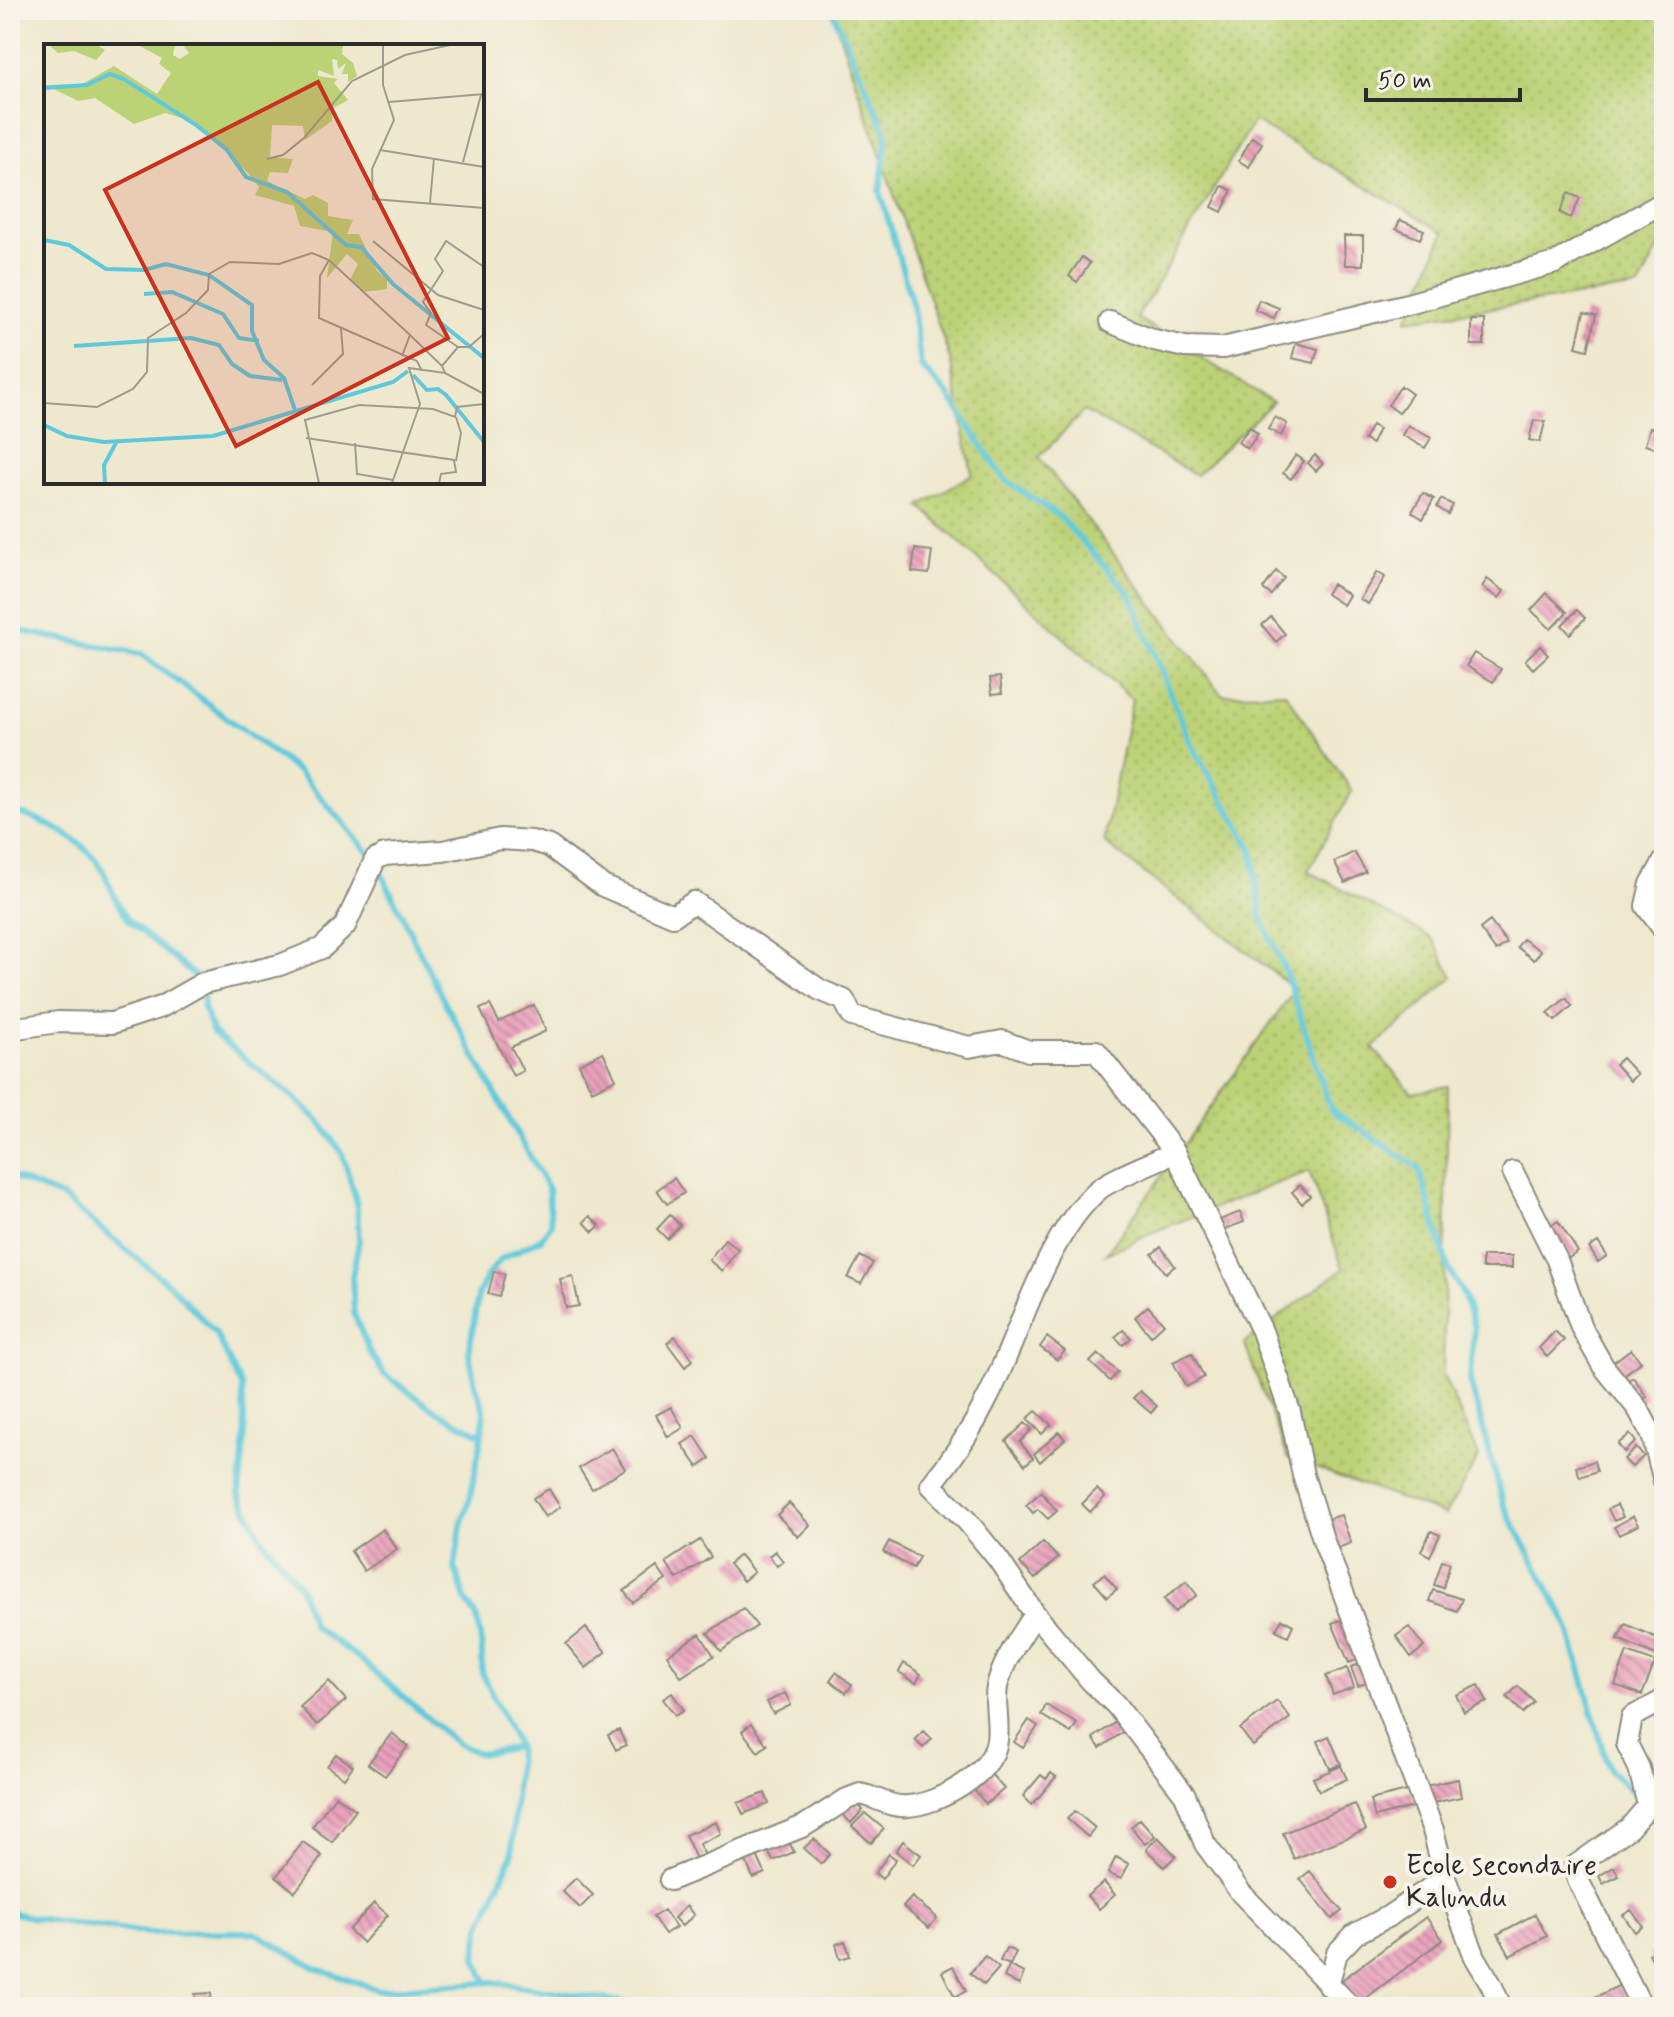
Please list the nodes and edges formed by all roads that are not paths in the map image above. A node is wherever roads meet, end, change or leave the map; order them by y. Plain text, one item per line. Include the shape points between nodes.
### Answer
1 (1664, 202) edge
2 (1110, 322) dead end
3 (1664, 861) edge
4 (1664, 930) edge
5 (10, 1029) edge
6 (1175, 1152) junction
7 (1513, 1172) dead end
8 (1664, 1481) edge
9 (1035, 1614) junction
10 (1664, 1700) edge
11 (1445, 1878) junction
12 (670, 1880) dead end
13 (1328, 1985) junction
14 (1351, 2007) edge
15 (1501, 2007) edge
16 (1642, 2007) edge

1 - 2 street via 1555,263 1223,348 1154,340
3 - 4 street via 1646,906
5 - 6 street via 58,1022 112,1023 161,1007 203,983 280,965 322,948 345,926 375,860 384,855 443,851 500,839 532,841 549,846 603,886 673,916 694,902 820,990 844,1000 852,1016 969,1047 1002,1041 1029,1051 1096,1051
6 - 9 street via 1100,1189 1072,1220 987,1399 956,1454 931,1485 990,1549
6 - 11 street via 1262,1331 1290,1412 1324,1542 1433,1830
7 - 8 street via 1557,1260 1581,1327 1652,1435
9 - 12 street via 998,1682 997,1744 991,1758 962,1786 908,1806 891,1806 860,1794 804,1826
9 - 13 street via 1116,1705 1185,1795 1205,1844 1241,1893
10 - 16 street via 1632,1717 1627,1744 1648,1806 1629,1828 1575,1866
11 - 13 street via 1355,1934 1337,1953
11 - 15 street
13 - 14 street

